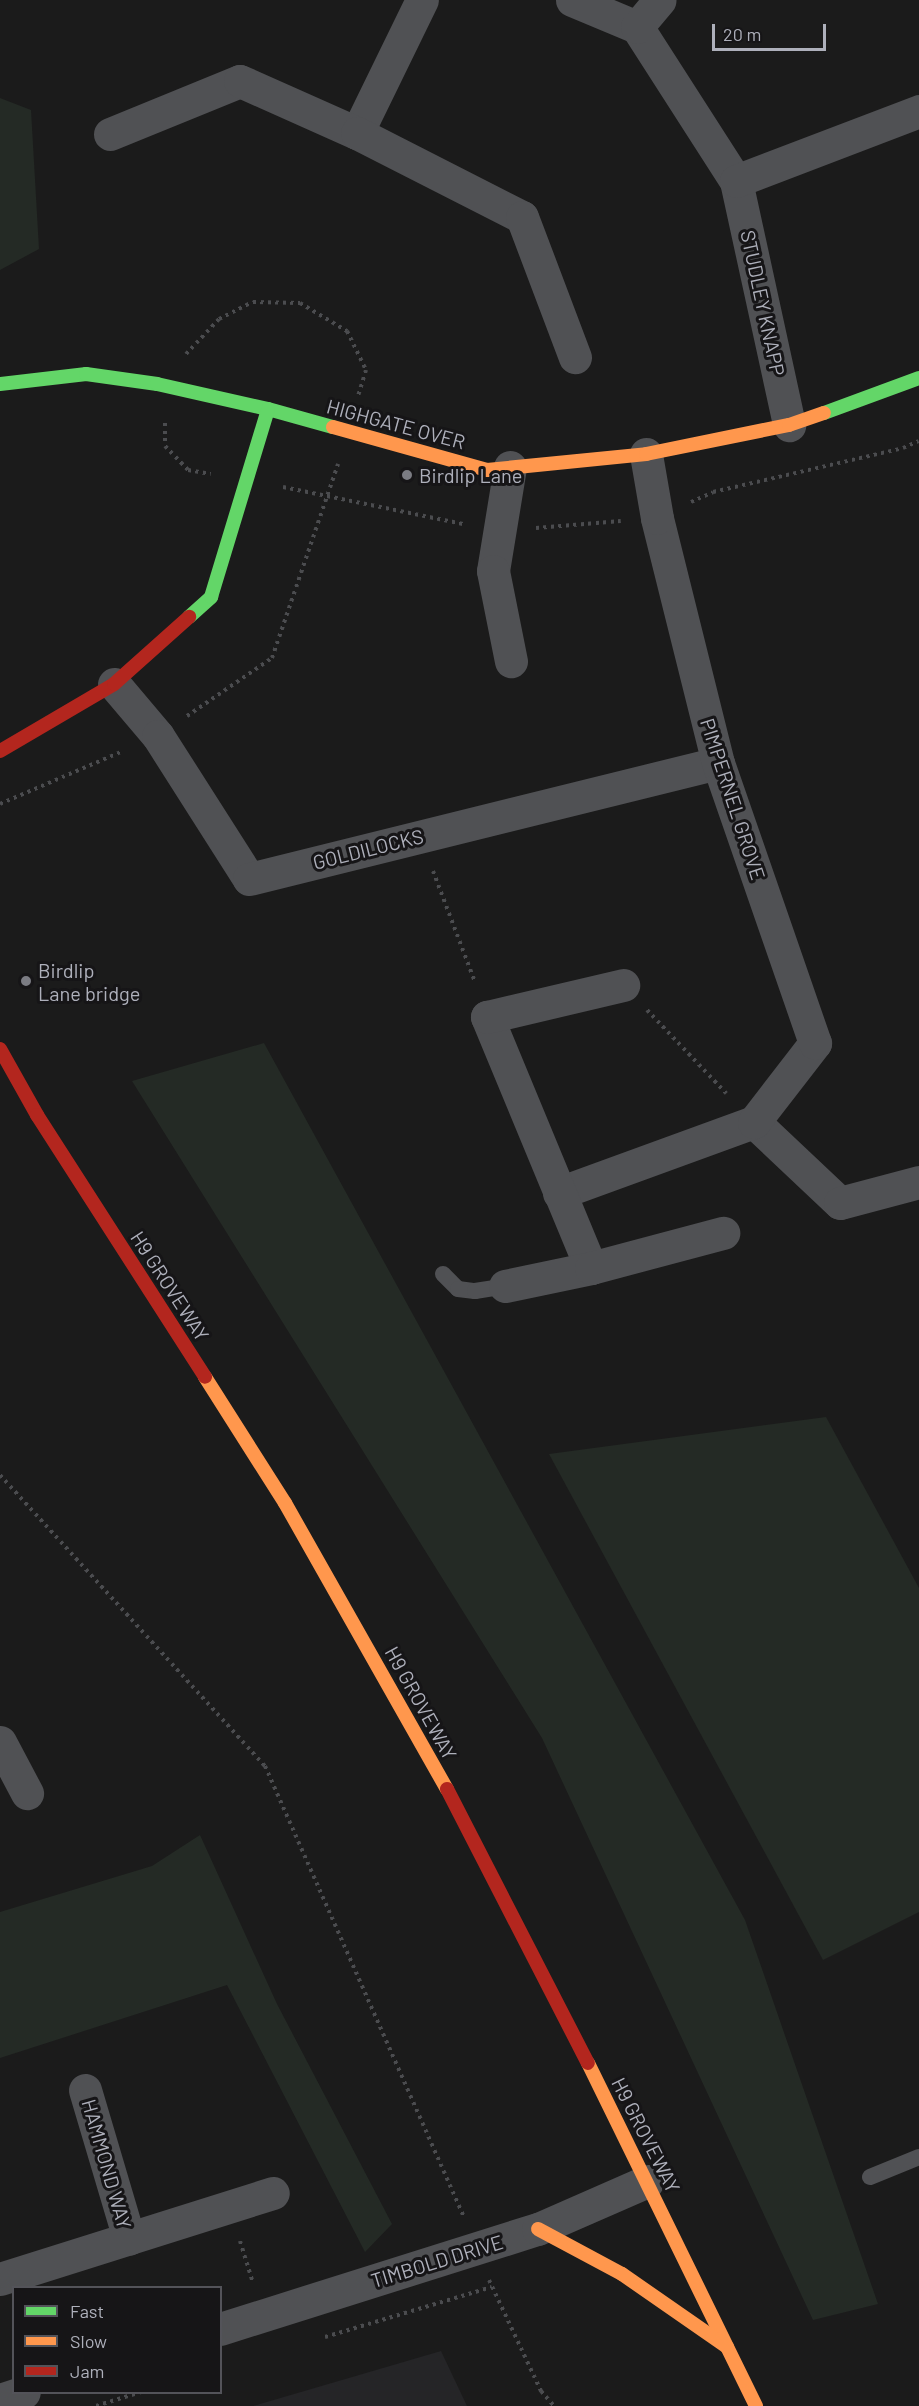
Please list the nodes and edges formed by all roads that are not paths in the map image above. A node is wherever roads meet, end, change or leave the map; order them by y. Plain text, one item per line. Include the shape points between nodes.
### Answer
1 (422, 0) edge
2 (572, 0) edge
3 (660, 0) edge
4 (637, 27) junction
5 (919, 111) edge
6 (357, 133) junction
7 (110, 134) dead end
8 (736, 181) junction
9 (575, 357) dead end
10 (919, 378) edge
11 (0, 384) edge
12 (268, 409) junction
13 (789, 425) junction
14 (646, 454) junction
15 (510, 467) junction
16 (511, 661) dead end
17 (114, 684) junction
18 (0, 752) edge
19 (718, 763) junction
20 (623, 985) road end
21 (0, 1049) edge
22 (754, 1122) junction
23 (919, 1182) edge
24 (560, 1193) junction
25 (723, 1233) dead end
26 (591, 1268) junction
27 (443, 1274) dead end
28 (505, 1286) joint
29 (1, 1748) edge
30 (27, 1793) dead end
31 (85, 2090) dead end
32 (919, 2157) edge
33 (870, 2177) dead end
34 (648, 2181) junction
35 (273, 2193) dead end
36 (538, 2229) junction
37 (129, 2239) junction
38 (0, 2278) edge
39 (222, 2329) edge
40 (728, 2348) junction
41 (756, 2406) edge

1 - 6 street
2 - 4 street
3 - 4 street
4 - 8 street, STUDLEY KNAPP
5 - 8 street
6 - 7 street via 240,81
6 - 9 street via 522,217
8 - 13 street, STUDLEY KNAPP
10 - 13 street, HIGHGATE OVER
11 - 12 street, HIGHGATE OVER via 86,374 157,384
12 - 15 street, HIGHGATE OVER via 487,470
12 - 17 street via 212,597
13 - 14 street, HIGHGATE OVER
14 - 15 street, HIGHGATE OVER
14 - 19 street, PIMPERNEL GROVE via 657,518
15 - 16 street via 493,571
17 - 18 street
17 - 19 street, GOLDILOCKS via 158,736 249,879
19 - 22 street, PIMPERNEL GROVE via 815,1043
20 - 24 street via 487,1017
21 - 34 street, H9 GROVEWAY via 37,1115 291,1514 464,1819
22 - 23 street via 840,1203
22 - 24 street
24 - 26 street
25 - 26 street
26 - 28 street
27 - 28 lane via 458,1288 475,1291
29 - 30 street
31 - 37 street, HAMMOND WAY
32 - 33 lane
34 - 36 street, TIMBOLD DRIVE
34 - 40 street, H9 GROVEWAY
35 - 37 street, HAMMOND WAY
36 - 39 street, TIMBOLD DRIVE
36 - 40 street via 622,2274
37 - 38 street, HAMMOND WAY
40 - 41 street, H9 GROVEWAY

